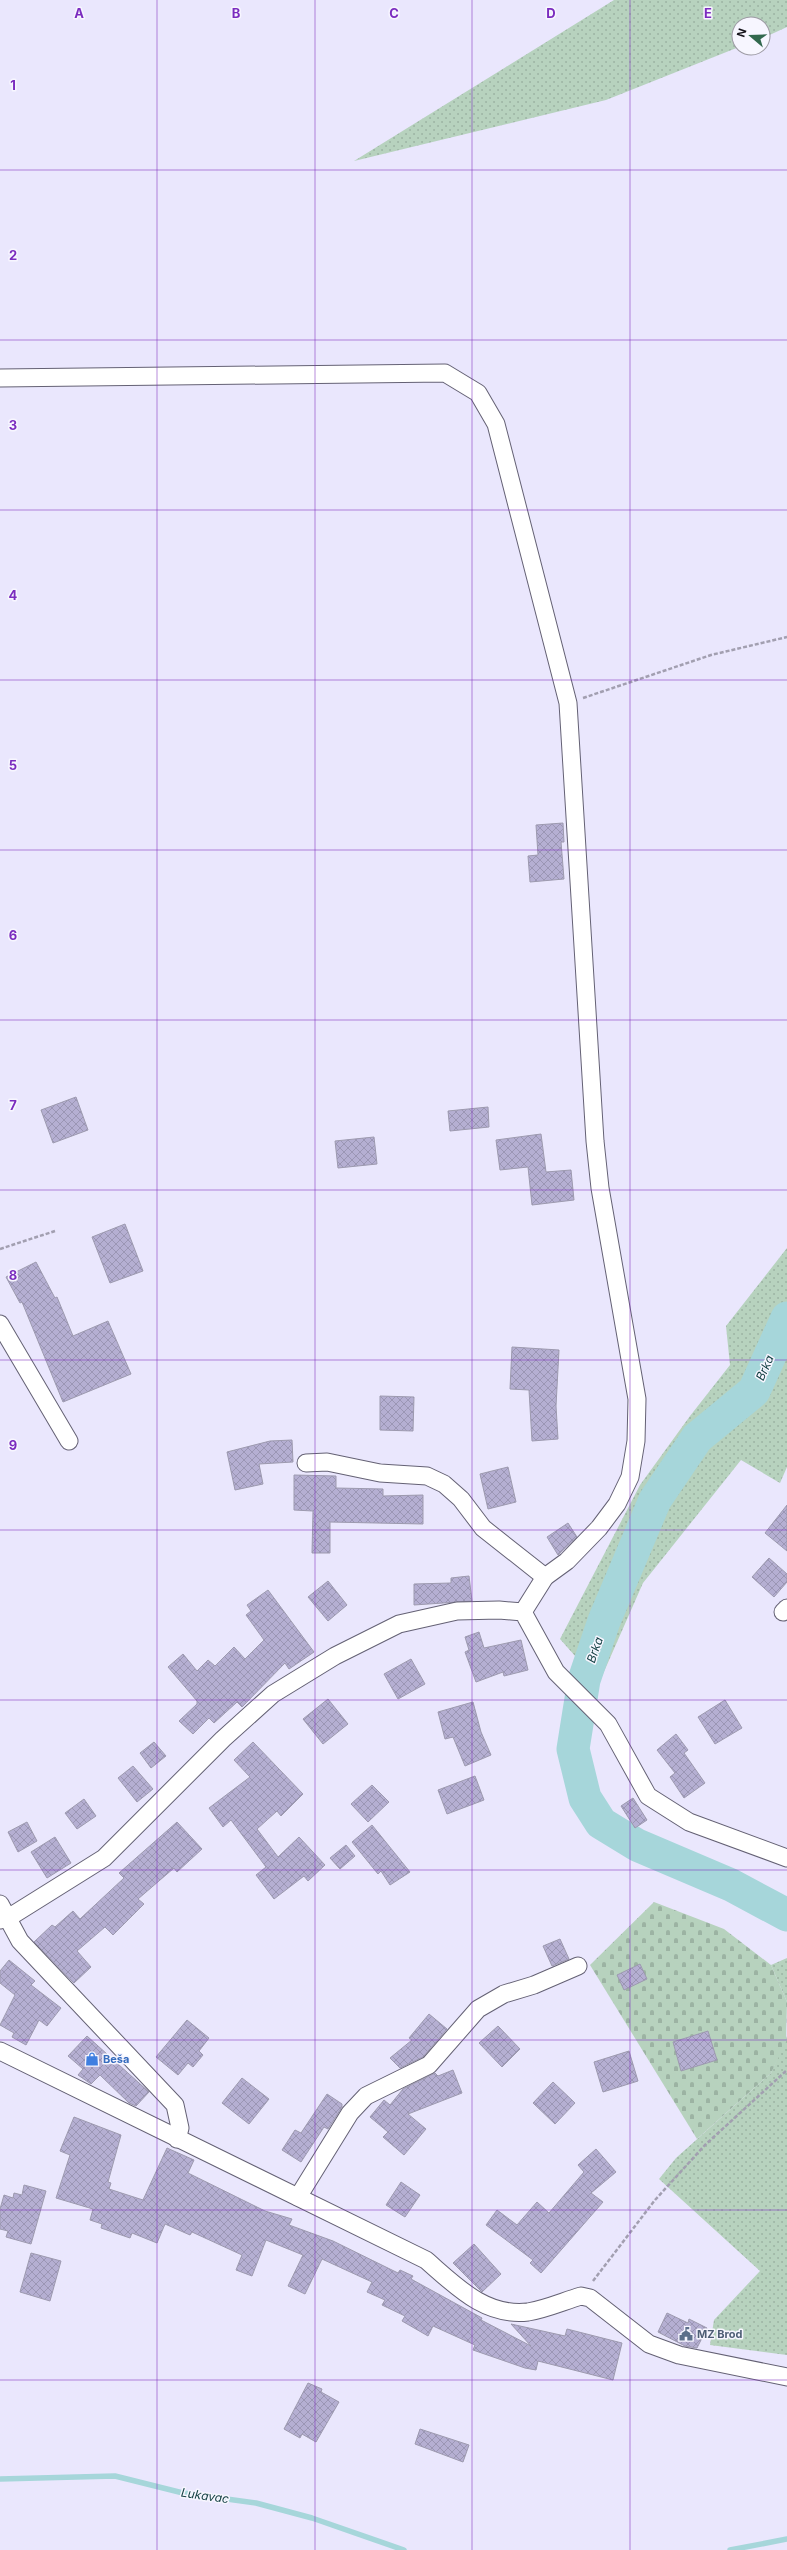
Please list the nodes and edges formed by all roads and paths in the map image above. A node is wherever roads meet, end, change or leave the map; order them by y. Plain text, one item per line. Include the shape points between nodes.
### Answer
1 (0, 378) edge
2 (787, 637) edge
3 (568, 703) junction
4 (55, 1232) dead end
5 (0, 1249) edge
6 (0, 1324) edge
7 (69, 1441) dead end
8 (306, 1463) dead end
9 (545, 1577) junction
10 (523, 1612) junction
11 (787, 1858) edge
12 (3, 1914) edge
13 (578, 1966) dead end
14 (0, 2051) edge
15 (787, 2070) edge
16 (177, 2139) junction
17 (298, 2197) junction
18 (581, 2296) junction
19 (787, 2377) edge

1 - 3 street via 445,373 478,393 496,424
2 - 3 path via 711,655
3 - 9 street via 595,1141 600,1188 637,1399 636,1441 630,1477 617,1504 578,1550
4 - 5 path
6 - 7 street
8 - 9 street via 327,1462 380,1473 427,1476 444,1484 461,1499 483,1528
9 - 10 street
10 - 11 street via 556,1672 608,1724 648,1796 689,1822
10 - 12 street via 450,1612 399,1624 335,1656 273,1694 223,1739 104,1858
12 - 16 street via 20,1941 175,2105 180,2128
13 - 17 street via 534,1985 504,1994 478,2009 429,2064 366,2096 350,2113
14 - 16 street
15 - 18 path via 705,2145 655,2200
16 - 17 street
17 - 18 street via 426,2260 474,2301 501,2310 530,2312
18 - 19 street via 590,2298 649,2344 679,2355

